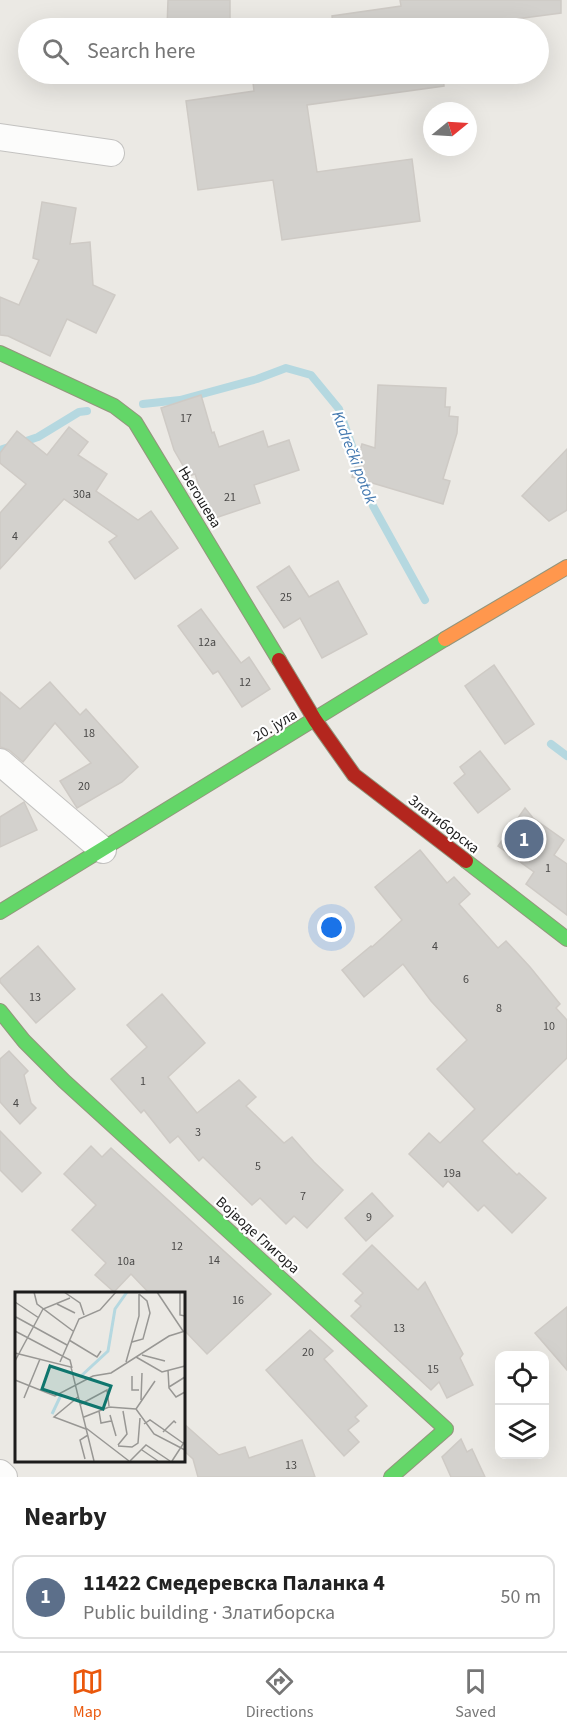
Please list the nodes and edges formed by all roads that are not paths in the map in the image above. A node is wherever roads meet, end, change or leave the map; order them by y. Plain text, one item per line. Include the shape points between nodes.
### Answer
1 (0, 137) edge
2 (111, 153) dead end
3 (0, 353) edge
4 (567, 567) edge
5 (315, 720) junction
6 (0, 762) edge
7 (103, 850) junction
8 (0, 912) edge
9 (567, 939) edge
10 (0, 1011) edge
11 (0, 1473) edge
12 (4, 1477) edge
13 (391, 1477) edge

1 - 2 street
3 - 5 street, Његошева via 114,406 135,422
4 - 5 street, 20. јула
5 - 7 street, 20. јула
5 - 9 street, Златиборска via 354,775
6 - 7 street
7 - 8 street, 20. јула
10 - 13 street, Војводе Глигора via 71,1089 446,1429
11 - 12 street

